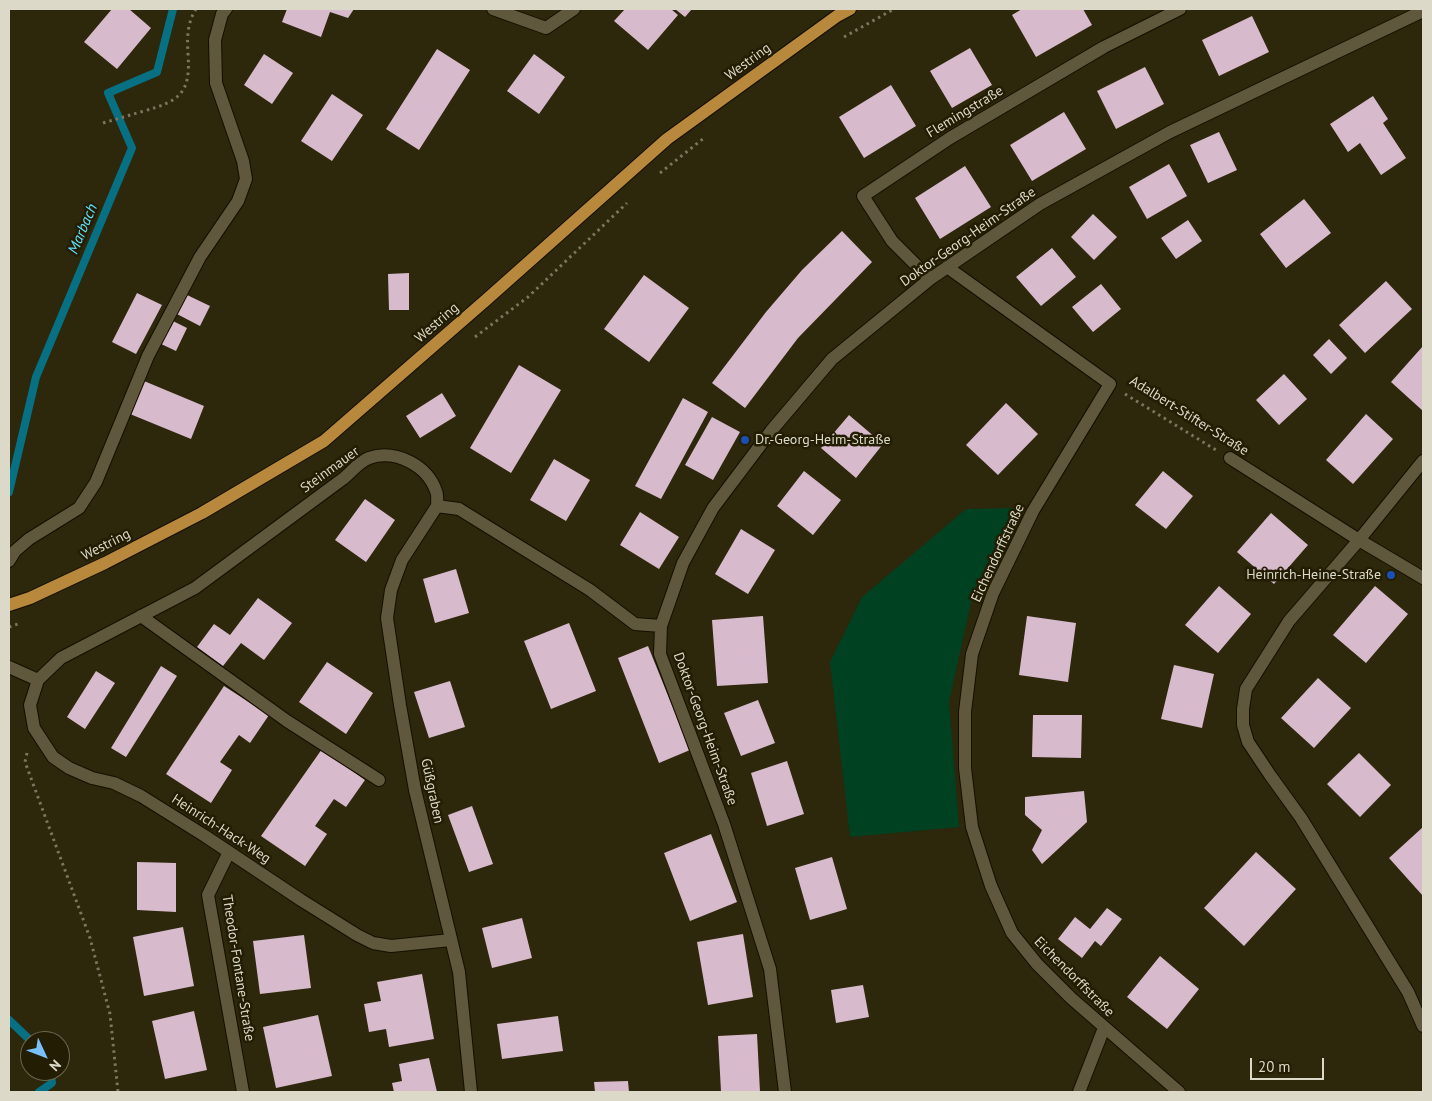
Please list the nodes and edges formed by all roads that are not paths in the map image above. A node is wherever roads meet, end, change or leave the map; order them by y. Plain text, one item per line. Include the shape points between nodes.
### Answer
1 (226, 9) edge
2 (492, 9) edge
3 (574, 9) edge
4 (850, 9) edge
5 (1180, 9) edge
6 (1423, 11) edge
7 (947, 267) junction
8 (930, 279) junction
9 (1110, 384) joint
10 (1230, 458) road end
11 (1423, 461) edge
12 (437, 506) junction
13 (1359, 540) junction
14 (9, 561) edge
15 (1423, 578) edge
16 (9, 605) edge
17 (141, 616) junction
18 (661, 626) junction
19 (9, 667) edge
20 (38, 680) junction
21 (379, 780) dead end
22 (229, 852) junction
23 (451, 940) junction
24 (1423, 1026) edge
25 (1104, 1028) junction
26 (243, 1092) edge
27 (471, 1092) edge
28 (785, 1092) edge
29 (1079, 1092) edge
30 (1179, 1092) edge

1 - 14 street via 215,40 216,83 243,161 246,179 238,201 200,257 148,356 96,482 79,508 30,539 15,551
2 - 3 street via 546,28
4 - 16 main road, Westring via 667,139 324,441 202,513 105,563
5 - 8 street, Flemingstraße via 1104,47 950,138 863,196 892,240
6 - 7 street, Doktor-Georg-Heim-Straße via 1170,132 1040,204
7 - 8 street, Doktor-Georg-Heim-Straße
7 - 9 street, Adalbert-Stifter-Straße
8 - 18 street, Doktor-Georg-Heim-Straße via 832,359 758,449 708,516 683,563
9 - 25 street, Eichendorffstraße via 1033,511 993,593 972,654 965,712 965,768 972,827 991,886 1012,933 1037,964
10 - 13 street, Adalbert-Stifter-Straße
11 - 13 street
12 - 17 street, Steinmauer via 437,492 429,477 412,463 391,455 368,458 195,588
12 - 18 street via 459,509 590,590 635,624
12 - 23 street, Güßgraben via 402,560 391,590 387,618 415,790
13 - 15 street, Adalbert-Stifter-Straße
13 - 24 street via 1289,620 1246,689 1243,726 1248,742 1301,818 1408,992
17 - 20 street, Steinmauer via 61,658
17 - 21 street via 286,720
18 - 28 street, Doktor-Georg-Heim-Straße via 660,654 724,824 770,969
19 - 20 street
20 - 22 street, Heinrich-Hack-Weg via 30,706 34,728 52,757 69,768 141,796
22 - 23 street, Heinrich-Hack-Weg via 373,943 391,946
22 - 26 street, Theodor-Fontane-Straße via 208,895
23 - 27 street, Güßgraben via 459,972
25 - 29 street
25 - 30 street, Eichendorffstraße

